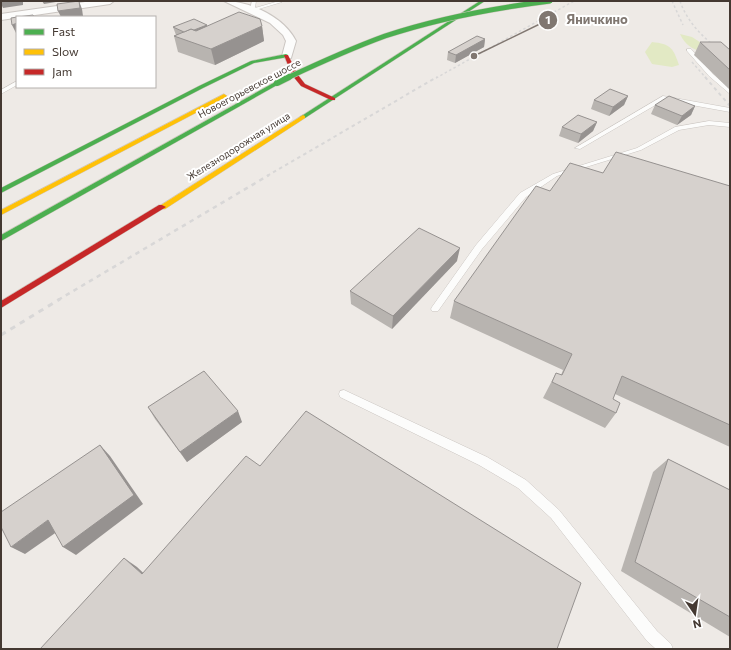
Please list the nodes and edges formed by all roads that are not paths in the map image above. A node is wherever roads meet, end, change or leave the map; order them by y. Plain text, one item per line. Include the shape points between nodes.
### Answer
1 (110, 1) edge
2 (228, 1) edge
3 (483, 1) edge
4 (496, 1) edge
5 (550, 1) edge
6 (280, 2) edge
7 (253, 6) edge
8 (1, 17) edge
9 (382, 27) dead end
10 (291, 44) junction
11 (689, 50) dead end
12 (287, 56) junction
13 (300, 59) dead end
14 (260, 61) junction
15 (282, 67) dead end
16 (16, 84) edge
17 (234, 91) dead end
18 (1, 92) edge
19 (730, 92) edge
20 (333, 99) junction
21 (730, 110) edge
22 (730, 125) edge
23 (578, 148) dead end
24 (1, 191) edge
25 (1, 213) edge
26 (1, 238) edge
27 (1, 305) edge
28 (435, 309) dead end
29 (344, 394) dead end
30 (666, 649) edge

1 - 8 street
2 - 7 street
3 - 20 main road, Железнодорожная улица
4 - 9 main road
5 - 26 main road, Новоегорьевское шоссе, bridge via 451,18 387,36 277,83
6 - 7 lane
7 - 10 street via 287,34
10 - 12 street
10 - 14 street
11 - 19 lane via 711,76
12 - 14 main road
12 - 20 main road via 296,78 303,86
13 - 15 main road, Новоегорьевское шоссе
14 - 24 main road via 201,87
16 - 18 lane
17 - 25 main road, Новоегорьевское шоссе
20 - 27 main road, Железнодорожная улица
21 - 23 lane via 663,98
22 - 28 lane via 709,123 677,128 639,149 555,174 523,195 479,247
29 - 30 lane via 483,461 522,484 555,514 652,636

